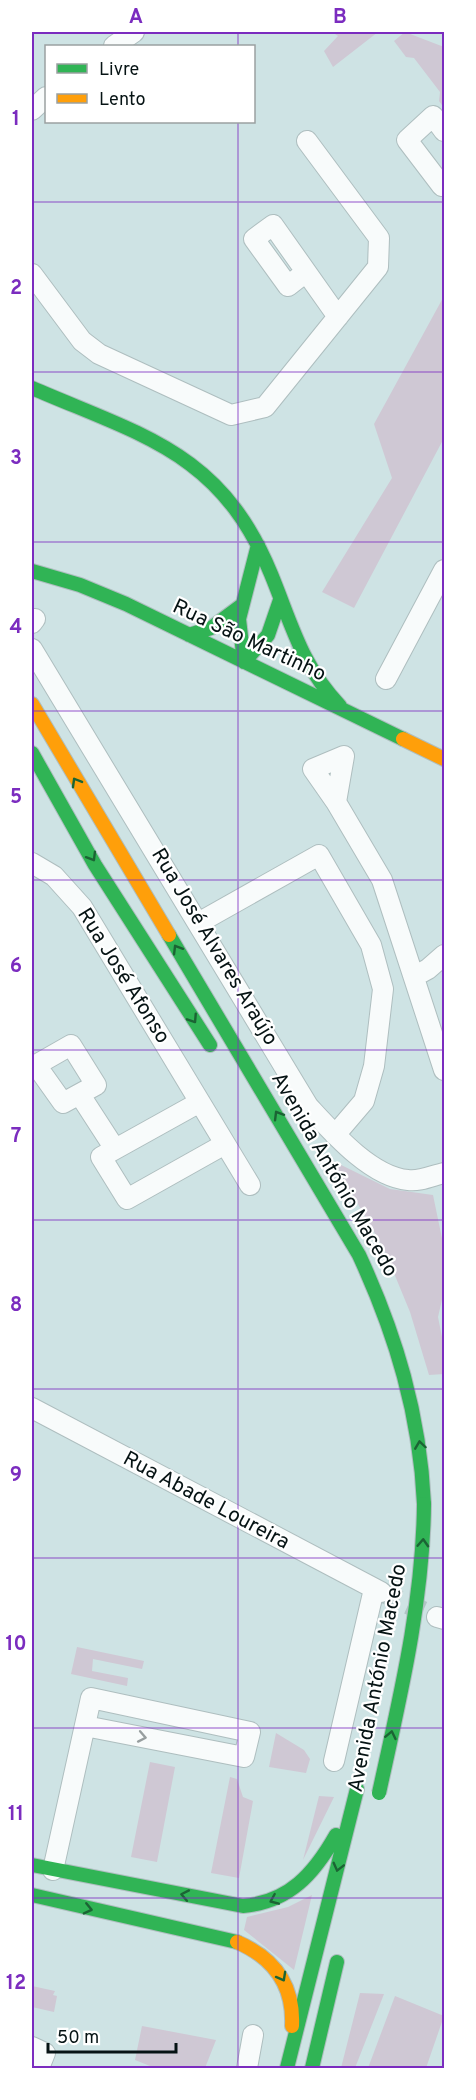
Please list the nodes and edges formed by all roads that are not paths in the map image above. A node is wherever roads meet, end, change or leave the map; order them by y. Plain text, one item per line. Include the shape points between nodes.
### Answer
1 (134, 32) edge
2 (115, 45) edge
3 (45, 98) edge
4 (32, 110) edge
5 (444, 131) edge
6 (308, 141) dead end
7 (442, 186) dead end
8 (306, 272) dead end
9 (32, 274) edge
10 (338, 317) junction
11 (32, 388) edge
12 (258, 545) junction
13 (444, 570) edge
14 (32, 571) edge
15 (271, 574) junction
16 (250, 586) junction
17 (280, 600) junction
18 (242, 605) junction
19 (189, 635) junction
20 (32, 649) edge
21 (244, 662) junction
22 (387, 679) dead end
23 (32, 704) edge
24 (340, 706) junction
25 (403, 739) junction
26 (444, 744) edge
27 (32, 753) edge
28 (444, 759) edge
29 (336, 802) dead end
30 (32, 862) edge
31 (200, 922) junction
32 (444, 955) edge
33 (415, 976) junction
34 (218, 1056) dead end
35 (444, 1070) edge
36 (80, 1095) dead end
37 (200, 1102) junction
38 (335, 1134) junction
39 (225, 1144) junction
40 (115, 1149) junction
41 (444, 1173) edge
42 (250, 1185) dead end
43 (32, 1408) edge
44 (85, 1726) junction
45 (334, 1761) dead end
46 (378, 1798) dead end
47 (32, 1865) edge
48 (53, 1870) junction
49 (32, 1896) edge
50 (341, 1944) dead end
51 (253, 2035) dead end
52 (32, 2047) edge
53 (39, 2068) edge
54 (246, 2068) edge
55 (287, 2068) edge
56 (312, 2068) edge

1 - 2 street
3 - 4 street
5 - 7 street via 433,116 407,140
6 - 10 street via 379,238 378,267
8 - 10 street
9 - 10 street via 82,340 99,354 231,415 266,407
11 - 12 main road via 187,458 232,502
12 - 15 main road
12 - 16 main road
13 - 22 street
14 - 19 main road, Rua São Martinho via 74,582
15 - 16 main road via 264,586
15 - 17 main road
16 - 18 main road
17 - 21 main road via 269,637
17 - 24 main road via 304,664
18 - 19 main road via 211,628
18 - 21 main road via 239,641
19 - 21 main road, Rua São Martinho
20 - 31 street, Rua José Alvares Araújo
21 - 24 main road, Rua São Martinho
46 -> 23 main road, Avenida António Macedo, bridge via 413,1628 423,1558 421,1454 409,1385 369,1275 318,1182
24 - 25 main road, Rua São Martinho
25 - 26 main road
25 - 28 main road, Rua São Martinho
27 -> 34 main road via 161,970
29 - 33 street via 382,880
30 - 37 street, Rua José Afonso via 54,876 82,907
31 - 38 street, Rua José Alvares Araújo via 308,1106
31 - 38 street via 319,855 370,945 383,989 374,1066 364,1101
32 - 33 street
33 - 35 street
36 - 40 street
37 - 39 street, Rua José Afonso
37 - 40 street
38 - 41 street, Rua José Alvares Araújo via 356,1154 391,1176 410,1181
39 - 40 street via 127,1199 101,1156
39 - 42 street, Rua José Afonso
43 - 45 street, Rua Abade Loureira via 377,1590
44 -> 44 street via 244,1757 250,1732 91,1698
44 - 48 street
47 - 48 main road
48 - 49 main road via 45,1886
55 -> 48 main road, Avenida António Macedo via 358,1784 332,1843 304,1882 273,1902 243,1906
49 -> 55 main road via 237,1942 264,1955 286,1982 292,2019
50 - 56 main road
51 - 54 street
52 - 53 street via 45,2053

